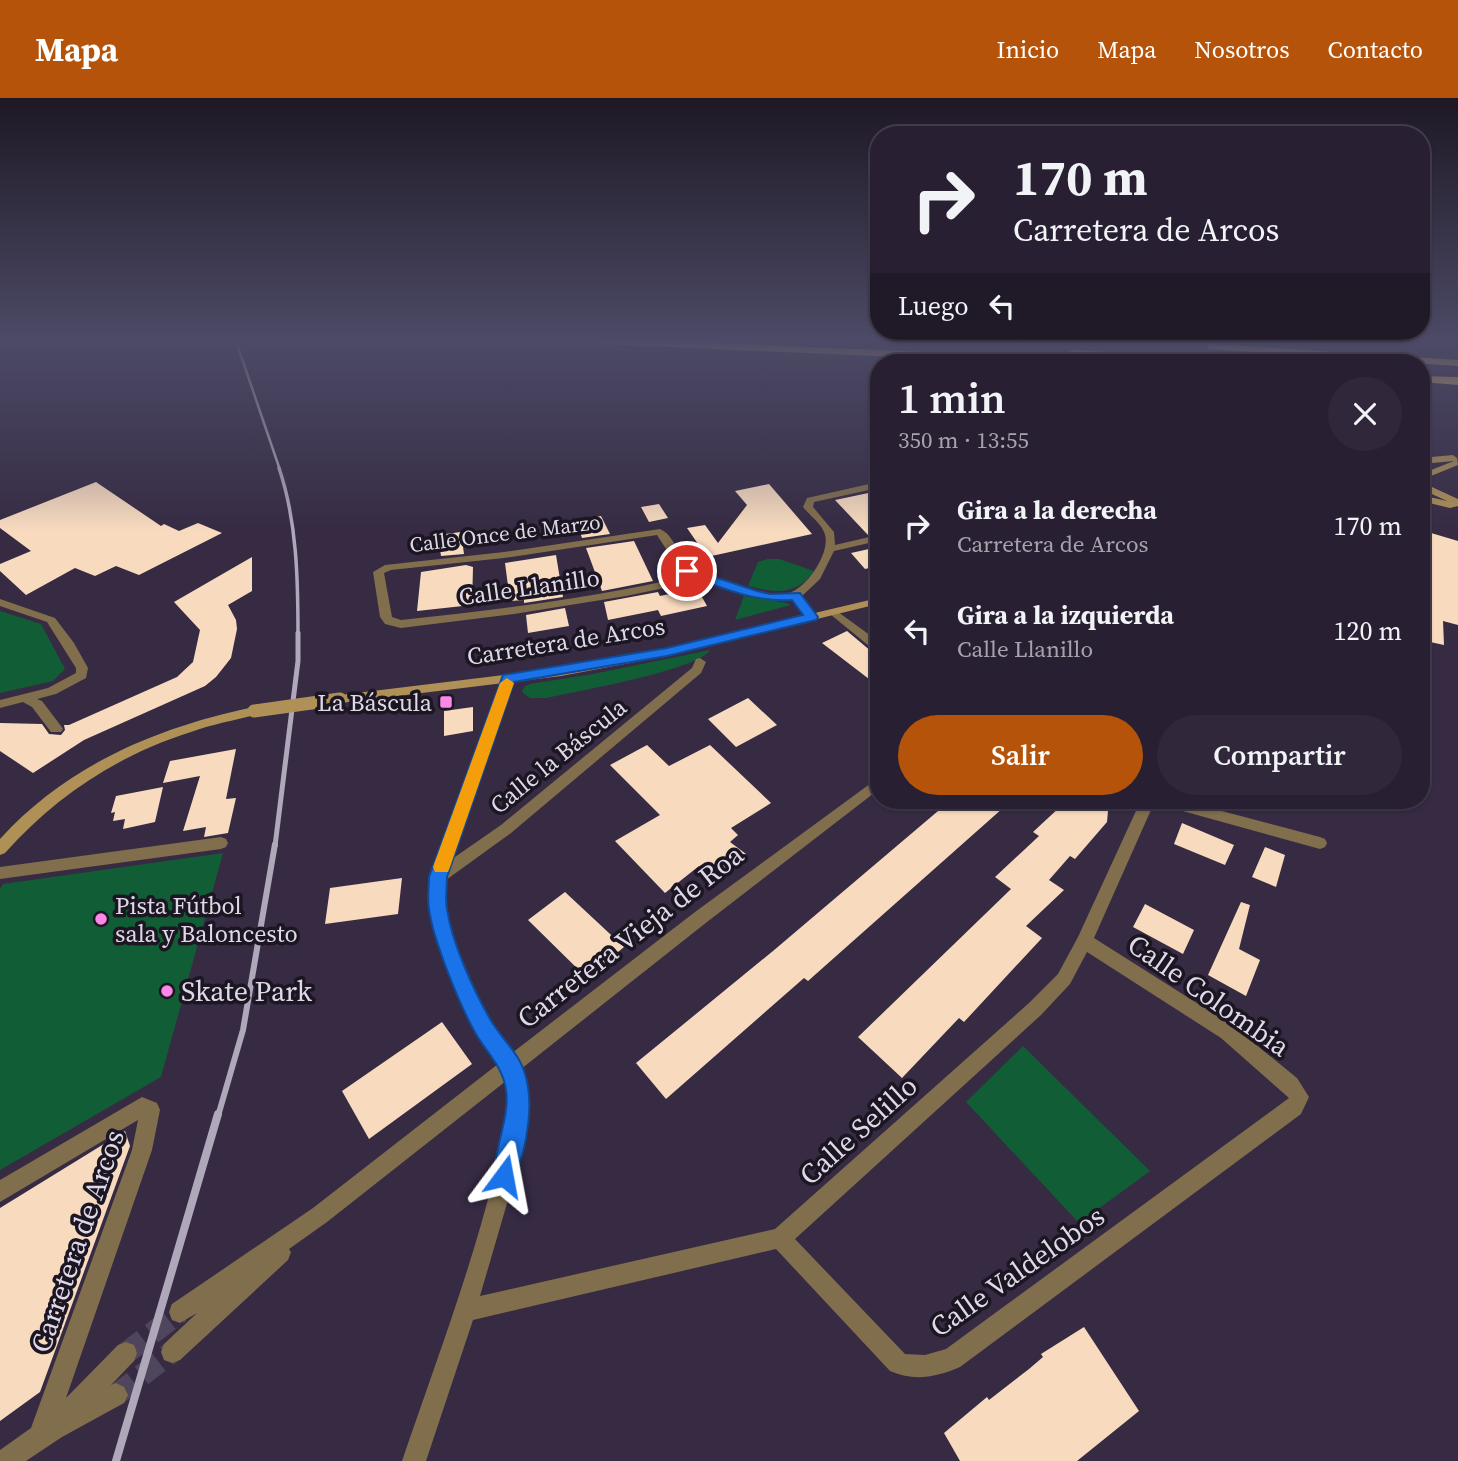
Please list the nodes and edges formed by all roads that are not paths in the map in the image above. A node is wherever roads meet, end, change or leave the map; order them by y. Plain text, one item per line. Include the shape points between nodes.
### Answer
1 (1458, 460) edge
2 (1430, 461) edge
3 (1430, 473) edge
4 (870, 487) edge
5 (1430, 490) edge
6 (1430, 500) edge
7 (1458, 505) edge
8 (660, 531) joint
9 (870, 540) edge
10 (830, 549) junction
11 (700, 577) junction
12 (381, 596) joint
13 (796, 596) junction
14 (0, 602) edge
15 (870, 603) edge
16 (834, 612) junction
17 (811, 617) junction
18 (870, 641) edge
19 (700, 662) dead end
20 (508, 678) junction
21 (27, 699) junction
22 (0, 704) edge
23 (56, 729) dead end
24 (870, 789) edge
25 (1144, 809) edge
26 (1194, 809) edge
27 (2, 843) edge
28 (1320, 843) dead end
29 (221, 844) dead end
30 (0, 873) edge
31 (438, 877) junction
32 (1084, 942) junction
33 (511, 1067) junction
34 (1300, 1097) joint
35 (0, 1192) edge
36 (320, 1215) junction
37 (779, 1238) junction
38 (465, 1311) junction
39 (180, 1312) tunnel mouth
40 (172, 1352) tunnel mouth
41 (126, 1353) tunnel mouth
42 (116, 1395) tunnel mouth
43 (47, 1432) junction
44 (5, 1461) edge
45 (414, 1461) edge

1 - 2 street
1 - 3 street
4 - 10 street via 810,500 808,507 833,538
5 - 7 street
6 - 7 street
8 - 11 street, Calle Llanillo via 687,571
8 - 12 street, Calle Once de Marzo via 389,567 378,572
9 - 10 street
10 - 13 street via 815,583
11 - 12 street, Calle Llanillo via 540,609 401,624 389,622
11 - 13 street, Calle Llanillo via 770,597
13 - 17 street
14 - 21 street via 51,620 82,668 78,679
15 - 16 street, Carretera de Arcos
16 - 17 street, Carretera de Arcos
16 - 18 street
17 - 20 street, Carretera de Arcos via 667,652
19 - 31 street, Calle la Báscula via 697,670 506,830
20 - 27 street, Carretera de Arcos, bridge via 254,710 169,733 112,760 50,802
20 - 31 street
21 - 22 street
21 - 23 street via 37,704
24 - 33 street, Carretera Vieja de Roa
25 - 32 street, Calle Selillo
26 - 28 street
29 - 30 street
31 - 33 street via 438,908 446,941 483,1027
32 - 34 street, Calle Colombia via 1227,1032
32 - 37 street, Calle Selillo via 1063,979 1035,1009
33 - 36 street, Carretera Vieja de Roa
33 - 38 street via 518,1092 516,1126
34 - 37 street, Calle Valdelobos via 1294,1107 1091,1257 952,1359 940,1363 912,1369 898,1363
35 - 43 street, Carretera de Arcos via 142,1107 150,1110 142,1150
36 - 39 street, Carretera Vieja de Roa
36 - 40 street, Carretera Vieja de Roa
37 - 38 street, Calle Selillo
38 - 45 street
41 - 43 street
42 - 43 street
43 - 44 street

